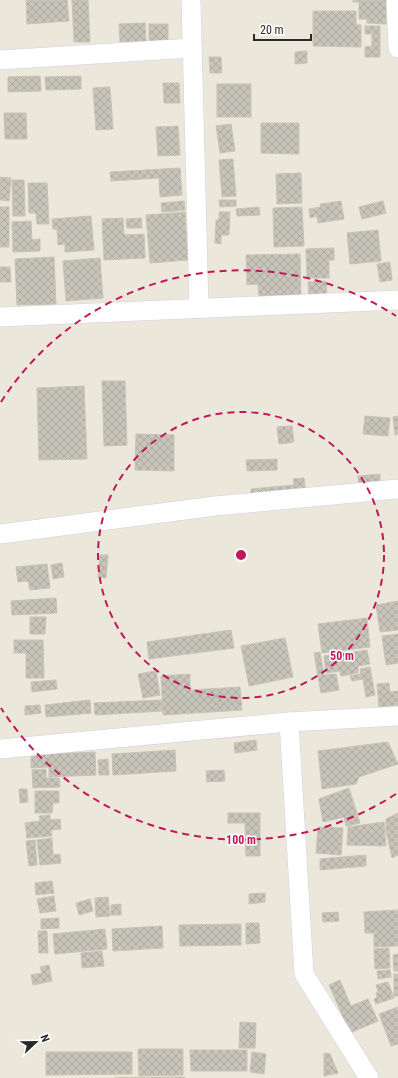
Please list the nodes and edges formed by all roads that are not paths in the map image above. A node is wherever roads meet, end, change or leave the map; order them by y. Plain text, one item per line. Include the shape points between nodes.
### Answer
1 (191, 0) edge
2 (396, 0) edge
3 (192, 48) junction
4 (398, 48) edge
5 (0, 60) edge
6 (398, 300) edge
7 (200, 308) junction
8 (0, 317) edge
9 (398, 489) edge
10 (0, 534) edge
11 (398, 716) edge
12 (289, 722) junction
13 (0, 749) edge
14 (369, 1078) edge

1 - 3 street
2 - 4 street
3 - 5 street
3 - 7 street
6 - 7 street
7 - 8 street
9 - 10 street via 215,506
11 - 12 street
12 - 13 street
12 - 14 street via 304,974

